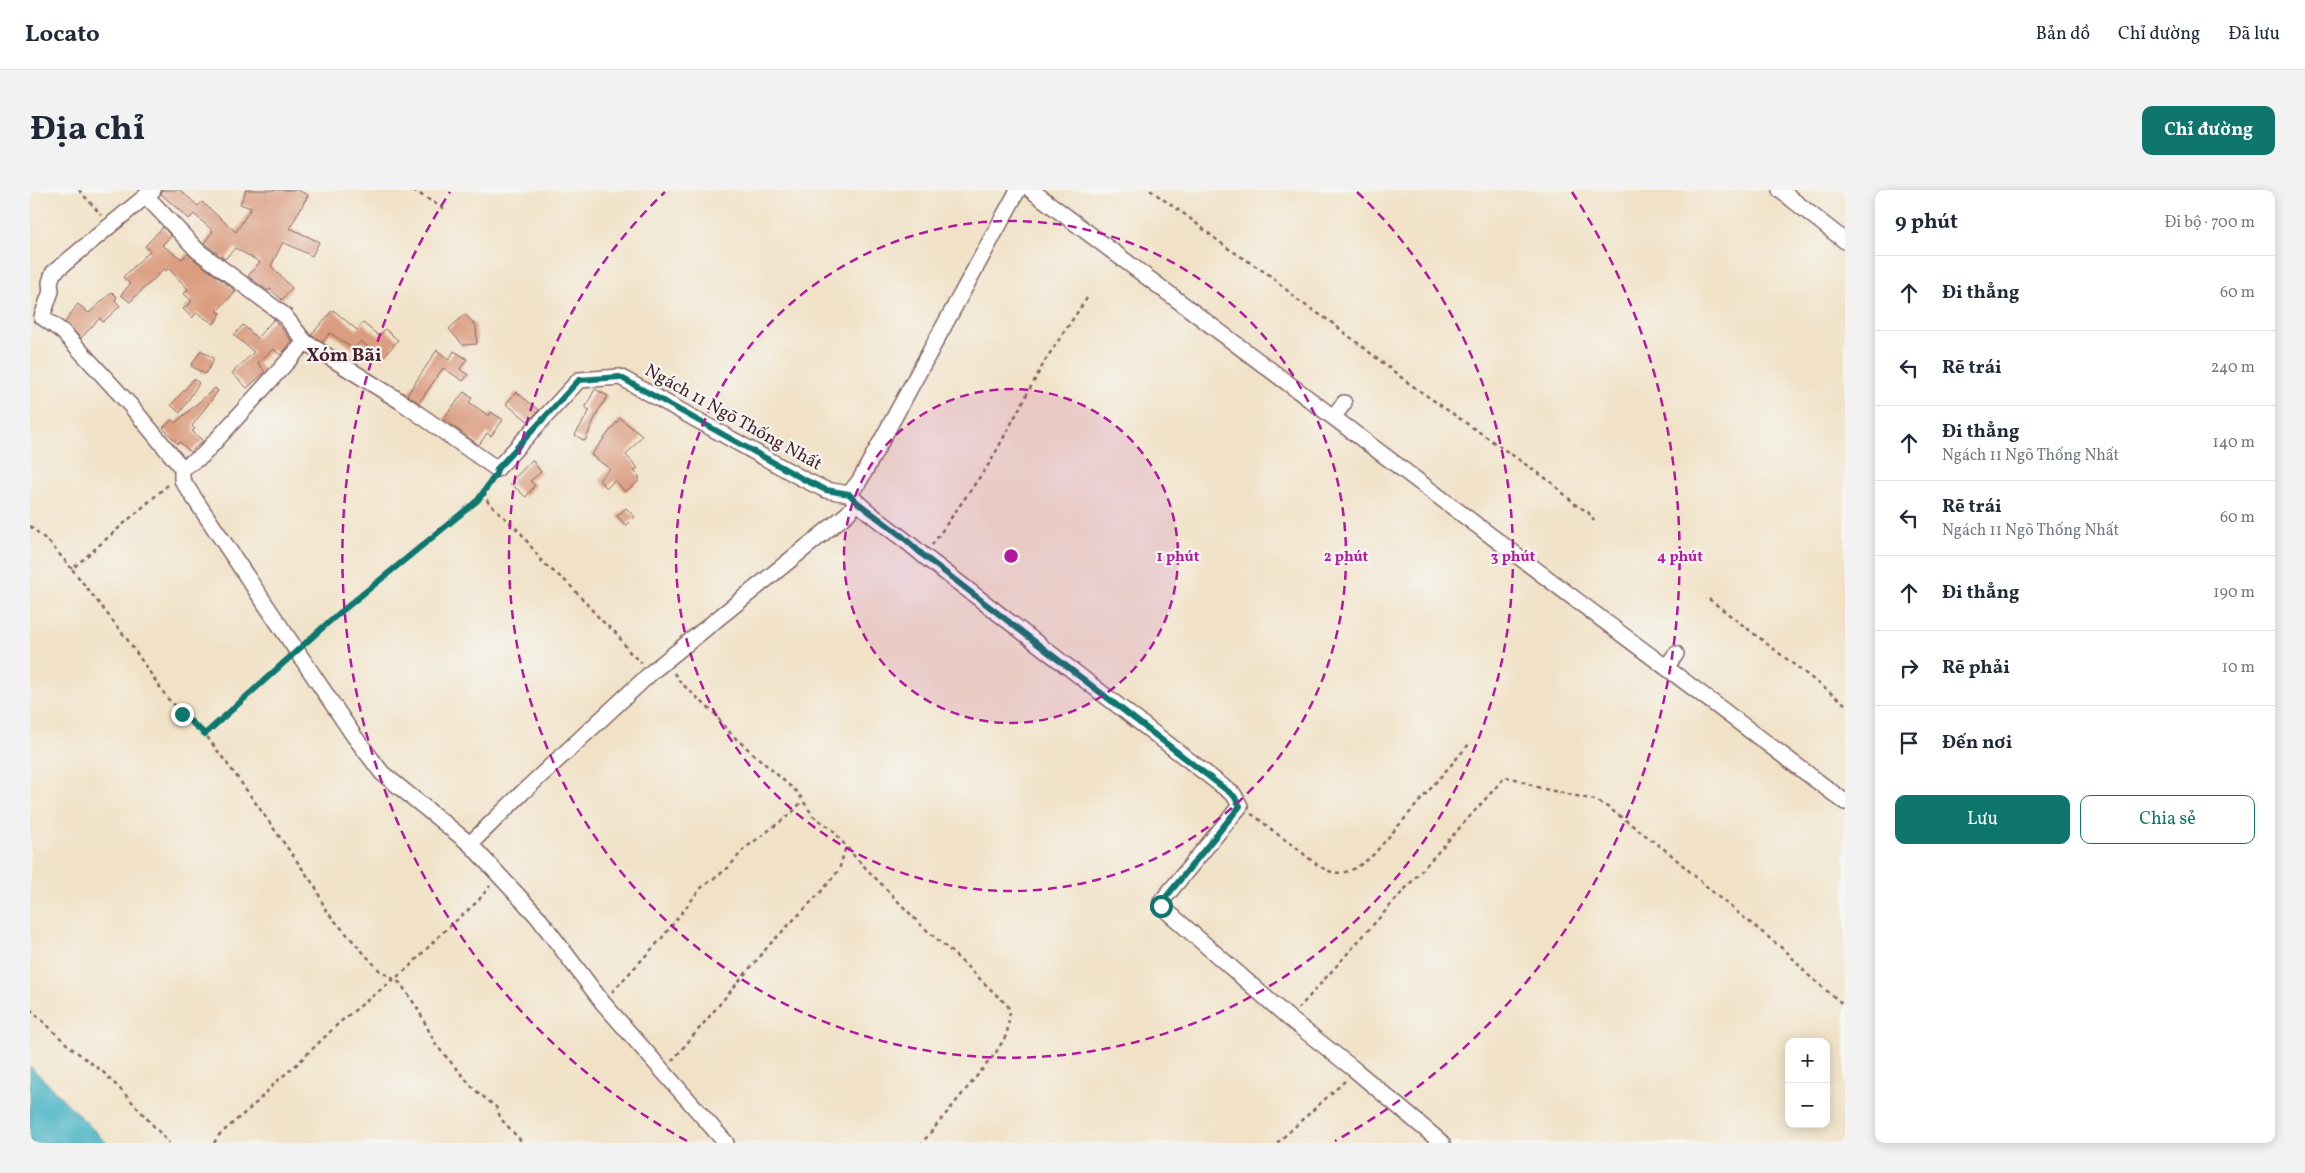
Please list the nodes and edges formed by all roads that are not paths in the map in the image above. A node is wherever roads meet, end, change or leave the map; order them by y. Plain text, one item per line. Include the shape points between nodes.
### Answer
1 (1018, 190) edge
2 (1031, 190) edge
3 (1780, 190) edge
4 (150, 193) edge
5 (1845, 241) edge
6 (305, 342) junction
7 (1344, 403) dead end
8 (1334, 416) junction
9 (182, 468) junction
10 (853, 498) junction
11 (1676, 654) dead end
12 (1666, 667) junction
13 (1845, 802) edge
14 (470, 844) junction
15 (726, 1143) edge
16 (1442, 1143) edge

1 - 10 street
2 - 8 street
3 - 5 street
4 - 6 street via 198,251 284,315
4 - 9 street via 53,273 42,317 63,332 130,404
6 - 9 street via 202,456
6 - 10 street, Ngách 11 Ngõ Thống Nhất via 400,401 497,469 579,380 620,377 811,483
7 - 8 street
8 - 12 street
9 - 14 street via 182,480 354,736 382,772
10 - 14 street via 847,514 653,671
10 - 16 street via 1234,796 1240,806 1161,906 1290,1019
11 - 12 street
12 - 13 street
14 - 15 street via 537,916 603,1003

